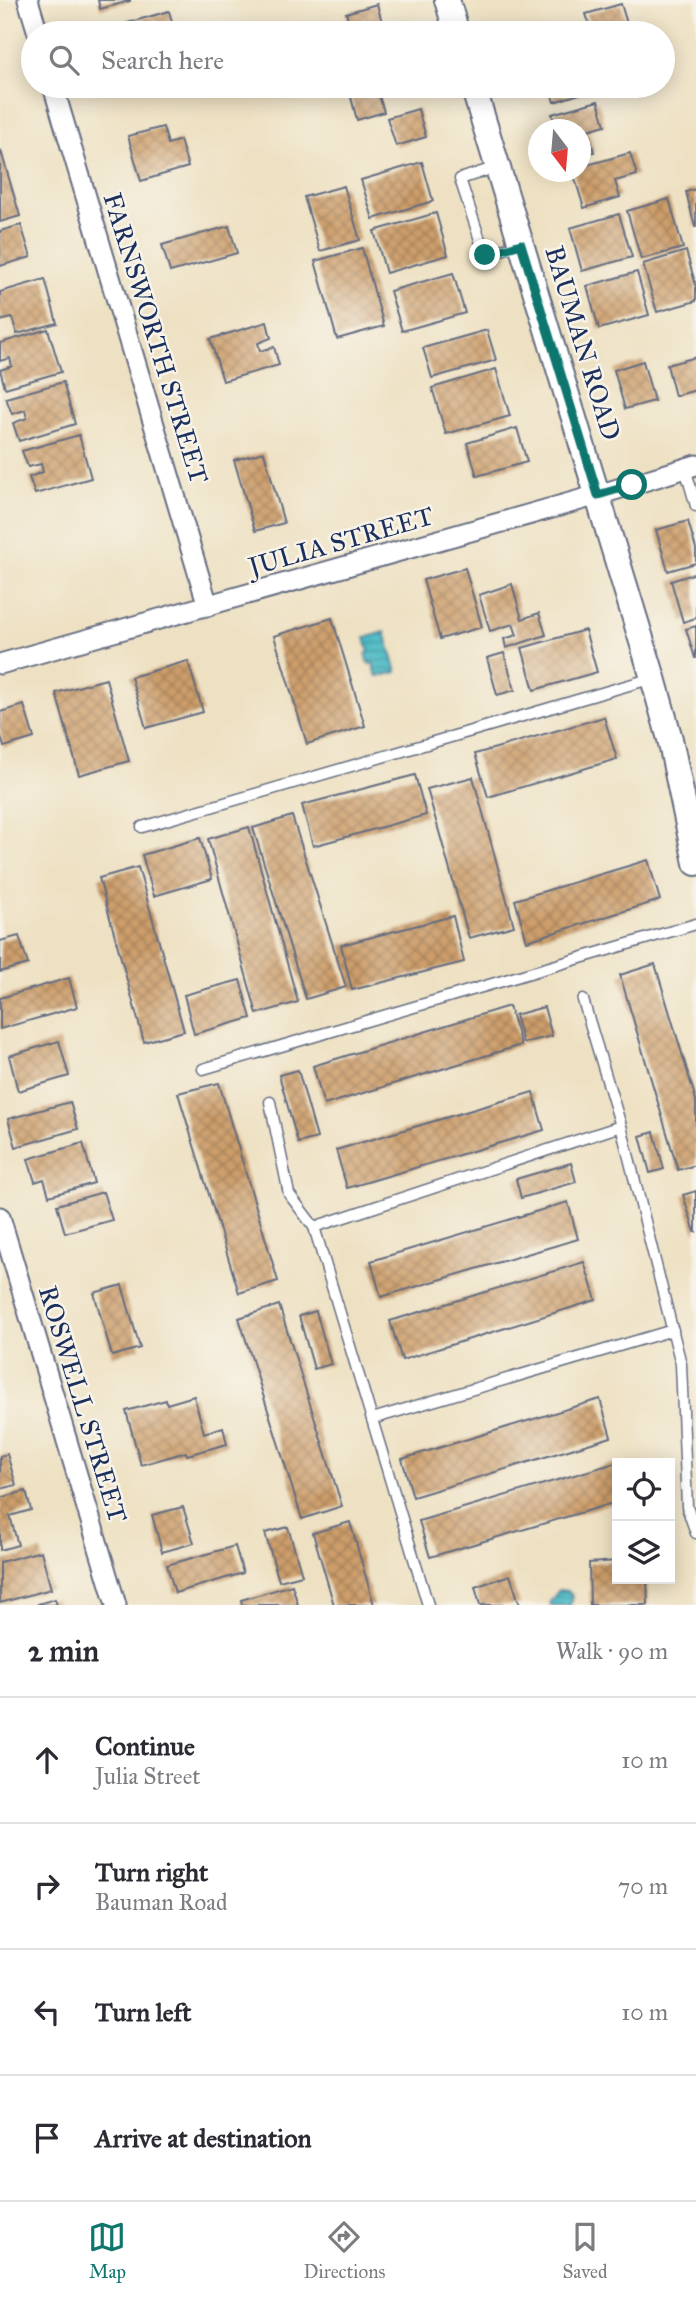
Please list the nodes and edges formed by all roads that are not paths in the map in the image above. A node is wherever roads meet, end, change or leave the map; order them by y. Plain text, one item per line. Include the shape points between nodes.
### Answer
1 (28, 0) edge
2 (447, 0) edge
3 (34, 21) edge
4 (453, 21) edge
5 (57, 98) edge
6 (477, 98) edge
7 (498, 167) junction
8 (521, 244) junction
9 (690, 466) edge
10 (598, 495) junction
11 (696, 506) edge
12 (208, 606) junction
13 (0, 664) edge
14 (653, 678) junction
15 (142, 827) dead end
16 (696, 863) edge
17 (696, 924) edge
18 (583, 1000) dead end
19 (202, 1069) dead end
20 (270, 1102) dead end
21 (621, 1126) junction
22 (0, 1217) edge
23 (314, 1227) junction
24 (673, 1330) junction
25 (373, 1419) junction
26 (696, 1533) edge
27 (116, 1605) edge
28 (428, 1605) edge

1 - 3 street
2 - 4 street
5 - 12 street, FARNSWORTH STREET
6 - 7 street, BAUMAN ROAD
7 - 8 street, BAUMAN ROAD
7 - 8 lane via 460,179 485,255
8 - 10 street, BAUMAN ROAD
9 - 10 street, JULIA STREET
9 - 11 lane
10 - 12 street, JULIA STREET
10 - 14 street, BAUMAN ROAD
12 - 13 street, JULIA STREET
14 - 15 lane
14 - 16 street, BAUMAN ROAD
17 - 19 lane
18 - 21 lane
20 - 23 lane via 289,1195
21 - 23 lane
21 - 24 lane
22 - 27 street, ROSWELL STREET
23 - 25 lane
24 - 25 lane
24 - 26 lane via 681,1364 687,1507
25 - 28 lane

